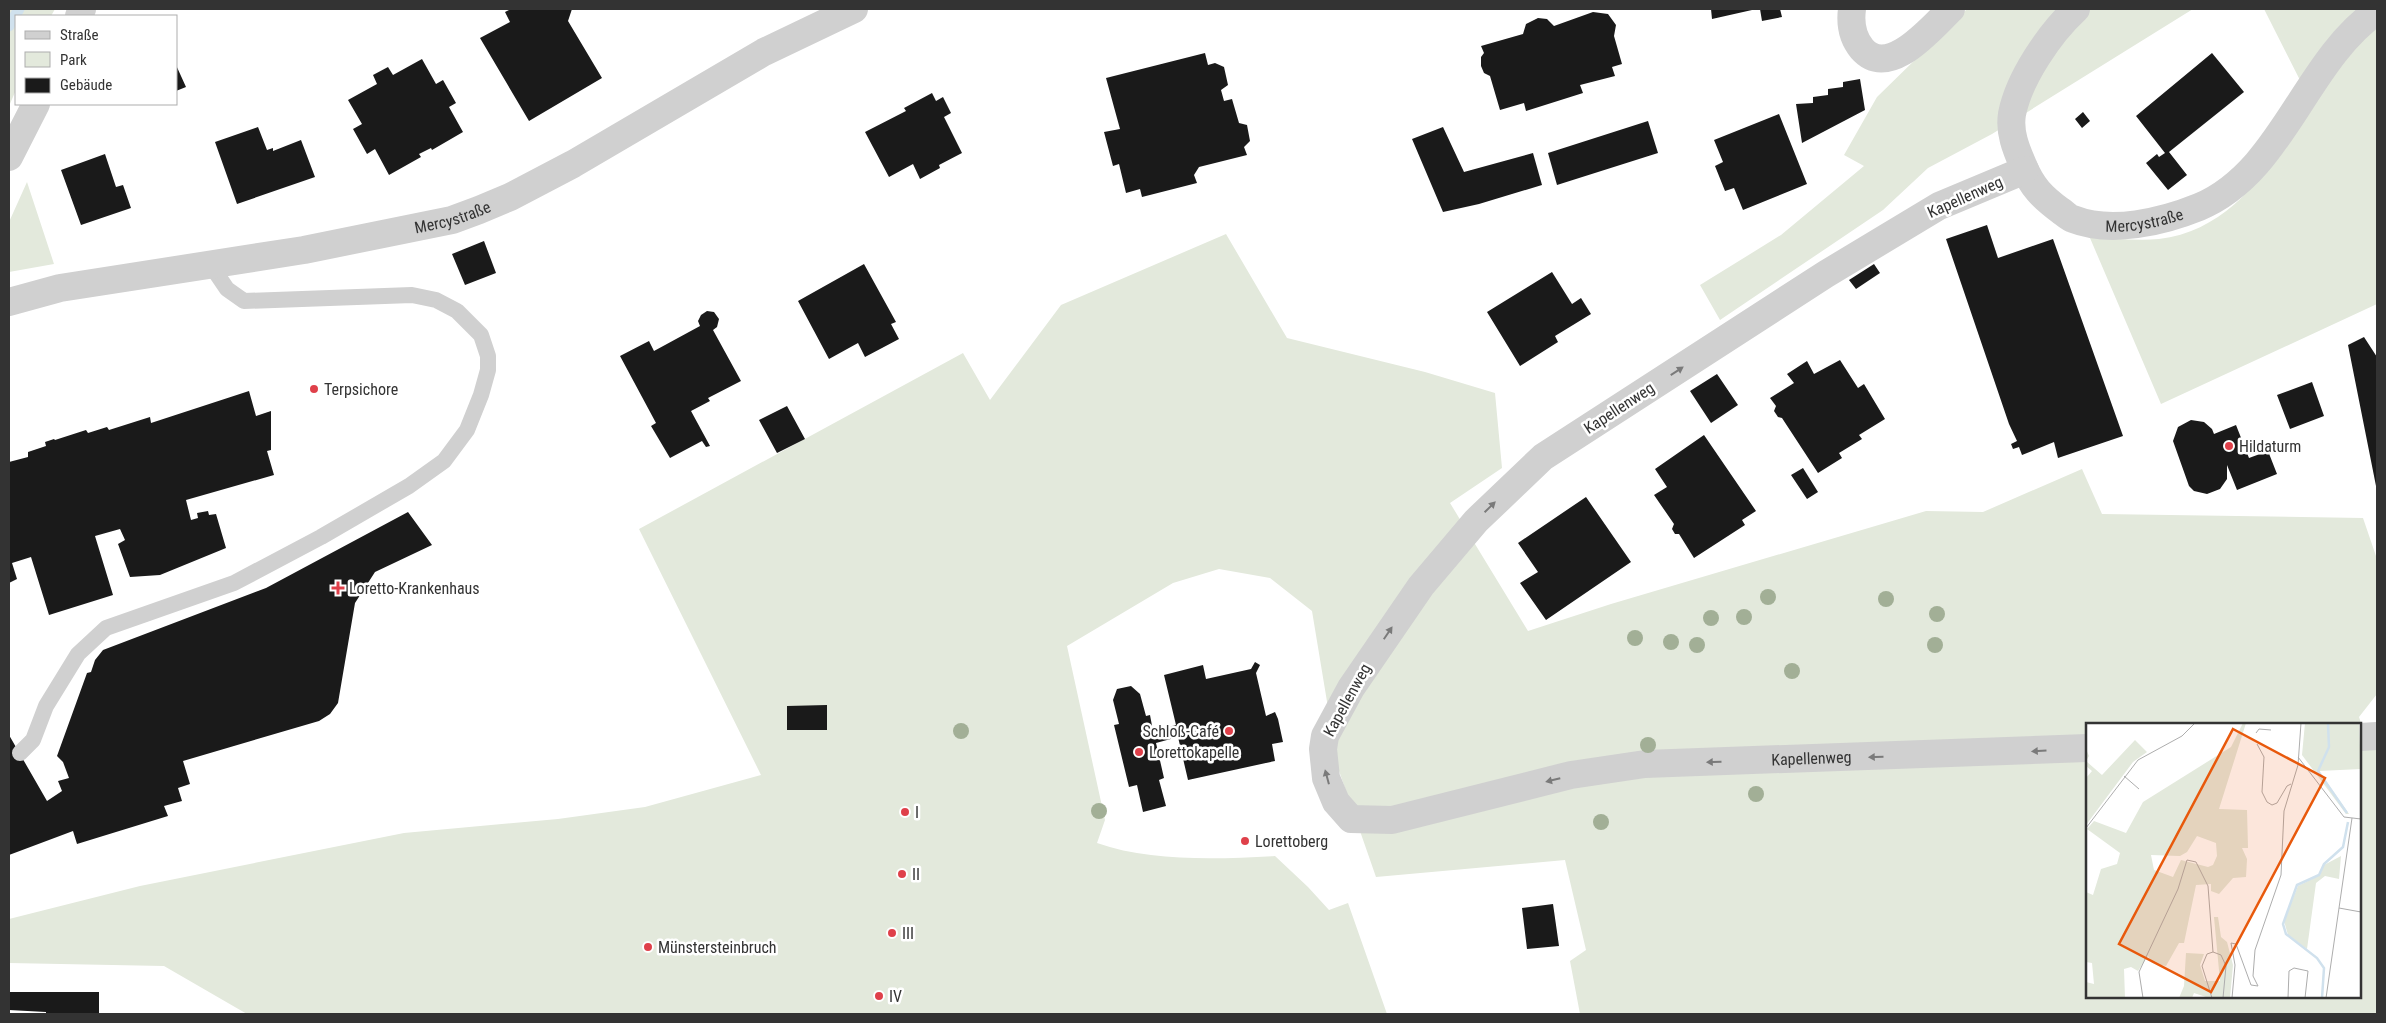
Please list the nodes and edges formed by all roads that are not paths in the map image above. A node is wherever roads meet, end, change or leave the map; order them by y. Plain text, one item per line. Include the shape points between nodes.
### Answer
1 (854, 9) edge
2 (1852, 9) edge
3 (1951, 9) edge
4 (2076, 9) edge
5 (2377, 11) edge
6 (35, 105) edge
7 (9, 157) edge
8 (2025, 170) junction
9 (210, 264) junction
10 (9, 302) edge
11 (2361, 736) edge
12 (2377, 736) edge
13 (2086, 748) edge
14 (20, 753) dead end

1 - 9 street, Mercystraße via 764,52 573,164 479,210 452,220 304,250
2 - 3 street via 1853,34 1860,46 1867,54 1882,59 1894,57 1908,48
4 - 8 street, Mercystraße via 2042,50 2020,88 2012,115 2012,139
5 - 8 street, Mercystraße via 2323,67 2248,175 2223,195 2198,207 2158,220 2108,226 2072,219 2038,194
6 - 7 street
13 -> 8 street, Kapellenweg via 1645,764 1571,775 1392,820 1351,818 1336,802 1326,778 1325,736 1351,688 1420,586 1476,521 1543,457 1834,269 1939,206
9 - 10 street, Mercystraße via 60,288
9 - 14 lane via 227,289 244,301 412,295 436,300 457,311 481,335 488,356 488,370 474,412 467,430 444,461 409,486 237,591 106,628 78,654 46,706 33,740
11 - 12 street

